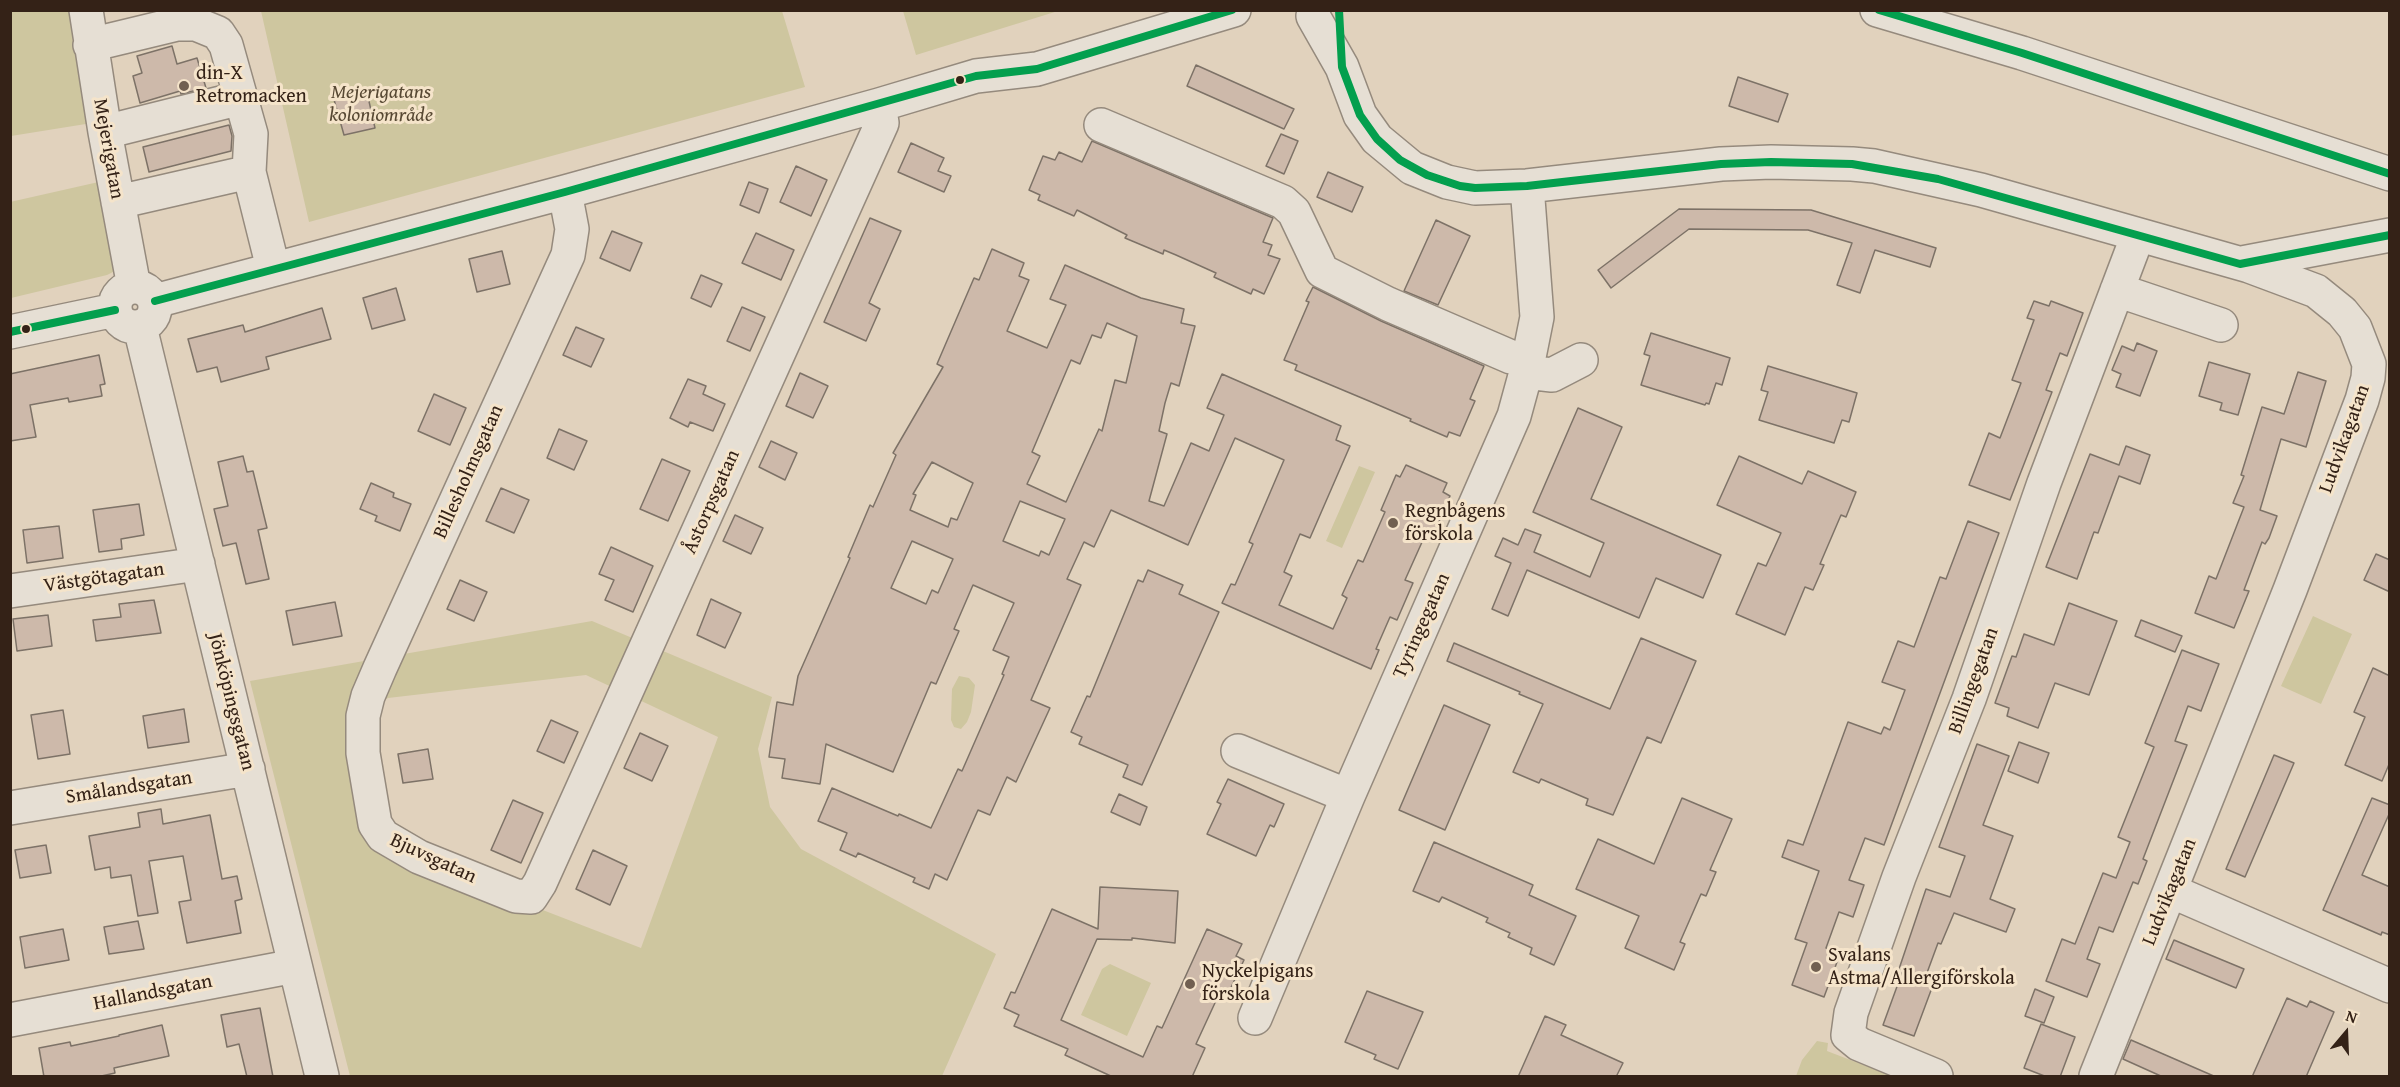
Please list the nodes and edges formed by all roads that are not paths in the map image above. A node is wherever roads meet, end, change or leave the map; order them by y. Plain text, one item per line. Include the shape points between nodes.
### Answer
1 (86, 10) edge
2 (1157, 10) edge
3 (1234, 10) edge
4 (1876, 10) edge
5 (1321, 12) edge
6 (90, 45) junction
7 (976, 76) junction
8 (241, 98) junction
9 (879, 105) junction
10 (1101, 125) dead end
11 (105, 132) junction
12 (249, 172) junction
13 (2390, 174) edge
14 (1527, 186) junction
15 (565, 192) junction
16 (118, 202) junction
17 (2138, 235) junction
18 (2390, 235) edge
19 (2321, 248) junction
20 (2240, 264) junction
21 (273, 268) junction
22 (2306, 287) junction
23 (2117, 290) junction
24 (136, 306) junction
25 (2221, 325) dead end
26 (10, 332) edge
27 (1581, 360) dead end
28 (1527, 367) junction
29 (198, 564) junction
30 (10, 591) edge
31 (1238, 751) dead end
32 (363, 753) joint
33 (248, 769) junction
34 (1348, 796) junction
35 (10, 808) edge
36 (2171, 891) junction
37 (531, 897) joint
38 (295, 966) junction
39 (2390, 986) edge
40 (1255, 1018) dead end
41 (10, 1020) edge
42 (322, 1077) edge
43 (1936, 1077) edge
44 (2096, 1077) edge

1 - 6 street, Mejerigatan
2 - 7 street via 1030,48
3 - 7 street via 1037,69
4 - 13 street via 2022,53
5 - 14 street, Ludvikagatan via 1360,115 1377,139 1412,168 1447,182 1475,188
6 - 8 street via 177,24 204,27 224,39
6 - 11 street, Mejerigatan
7 - 9 street
8 - 11 street
8 - 12 street via 251,134
9 - 15 street
9 - 37 street, Åstorpsgatan via 882,123
10 - 28 street via 1283,201 1294,212 1322,271
11 - 16 street, Mejerigatan
12 - 16 street
12 - 21 street
14 - 17 street, Ludvikagatan via 1721,164 1852,164 1938,179
14 - 28 street, Tyringegatan via 1537,317
15 - 21 street
15 - 32 street, Billesholmsgatan via 572,229 568,255 368,696 363,716
16 - 24 street, Mejerigatan
17 - 20 street, Ludvikagatan
17 - 23 street, Billingegatan
18 - 19 street
19 - 20 street
19 - 22 street
20 - 22 street, Ludvikagatan
21 - 24 street
22 - 36 street, Ludvikagatan via 2333,304 2355,328 2366,352 2368,378 2290,590
23 - 25 street
23 - 43 street, Billingegatan via 1851,1012 1848,1035 1859,1044
24 - 26 street
24 - 29 street, Jönköpingsgatan
27 - 28 street via 1552,375
28 - 34 street, Tyringegatan via 1514,416
29 - 30 street, Västgötagatan
29 - 33 street, Jönköpingsgatan
31 - 34 street
32 - 37 street, Bjuvsgatan via 375,824 382,836 430,861 516,896
33 - 35 street, Smålandsgatan
33 - 38 street, Jönköpingsgatan
34 - 40 street, Tyringegatan
36 - 39 street
36 - 44 street, Ludvikagatan
38 - 41 street, Hallandsgatan
38 - 42 street, Jönköpingsgatan

